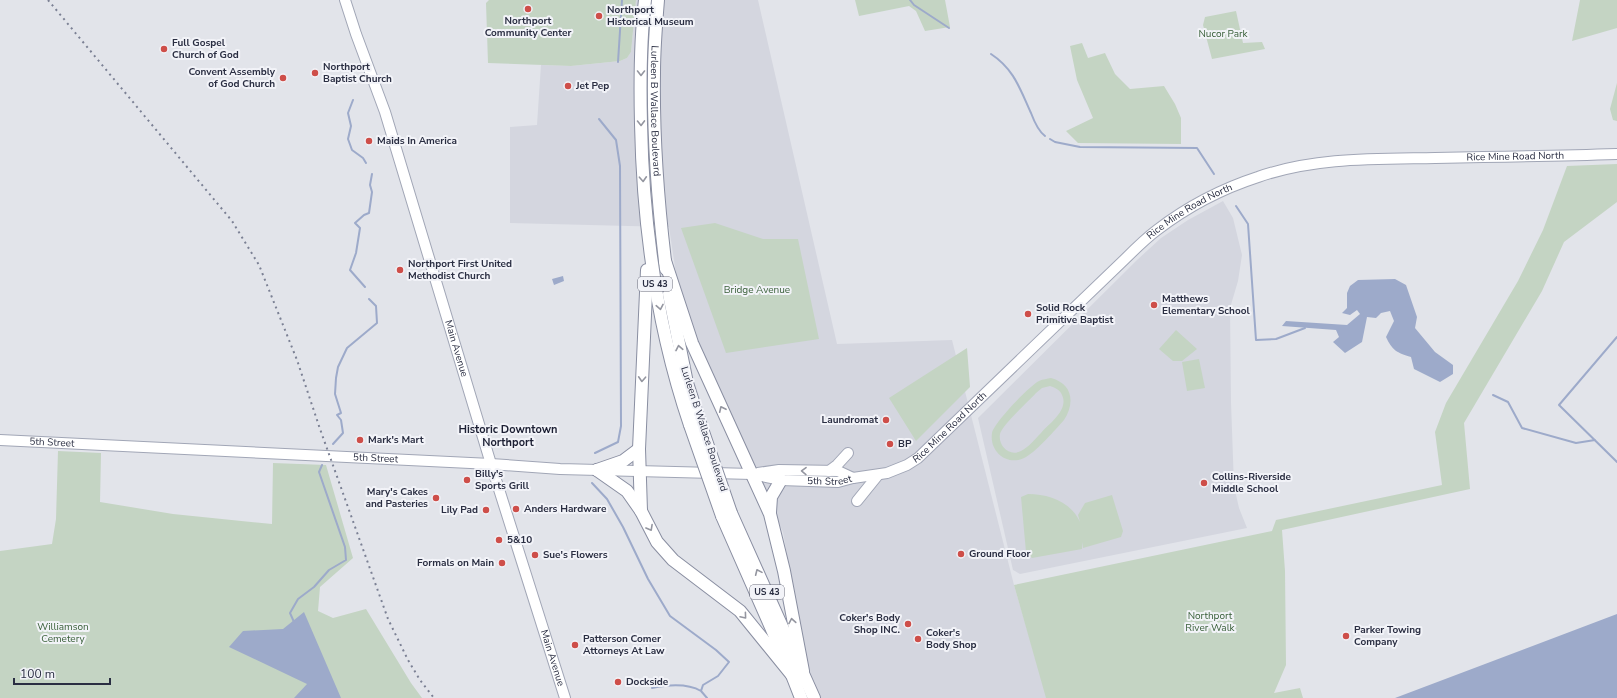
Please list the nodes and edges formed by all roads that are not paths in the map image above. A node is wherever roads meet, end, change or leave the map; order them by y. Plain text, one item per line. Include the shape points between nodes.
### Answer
1 (345, 0) edge
2 (645, 0) edge
3 (658, 0) edge
4 (1617, 154) edge
5 (647, 228) junction
6 (665, 261) junction
7 (695, 426) junction
8 (0, 440) edge
9 (639, 449) junction
10 (848, 452) dead end
11 (491, 464) junction
12 (597, 470) junction
13 (829, 471) junction
14 (640, 472) junction
15 (752, 474) junction
16 (878, 475) junction
17 (853, 478) junction
18 (781, 480) junction
19 (857, 500) dead end
20 (641, 511) junction
21 (770, 514) junction
22 (797, 673) junction
23 (565, 698) edge
24 (801, 698) edge
25 (814, 698) edge

1 - 11 main road, Main Avenue via 385,112
2 -> 5 highway, Lurleen B Wallace Boulevard / US 43 via 641,106
3 - 6 highway, Lurleen B Wallace Boulevard / US 43 via 654,102 658,201
4 - 16 main road, Rice Mine Road North via 1327,162 1258,176 1217,193 1190,207 1151,236 918,458 907,465
5 -> 7 highway, Lurleen B Wallace Boulevard / US 43 via 664,330 678,389
5 -> 9 highway via 647,284
7 -> 6 highway, Lurleen B Wallace Boulevard / US 43 via 672,312
15 -> 6 highway via 692,343
7 - 22 highway, Lurleen B Wallace Boulevard / US 43, bridge via 727,515
8 - 11 main road, 5th Street
9 - 12 highway via 623,461
9 - 14 highway
10 - 13 main road
11 - 12 main road, 5th Street
11 - 23 main road, Main Avenue
12 - 14 main road, 5th Street
12 - 20 highway via 627,491
13 -> 15 main road, 5th Street via 778,470
13 - 17 main road, 5th Street via 838,471
14 - 15 main road, 5th Street
14 - 20 highway
15 - 18 main road, 5th Street
15 - 21 highway
16 - 17 main road, Rice Mine Road North
16 - 19 main road
17 - 18 main road, 5th Street via 838,482
18 - 21 highway via 770,497
20 -> 22 highway via 657,542 673,560 740,611
22 -> 21 highway via 784,571
22 - 24 highway, Lurleen B Wallace Boulevard / US 43
22 - 25 highway, Lurleen B Wallace Boulevard / US 43

